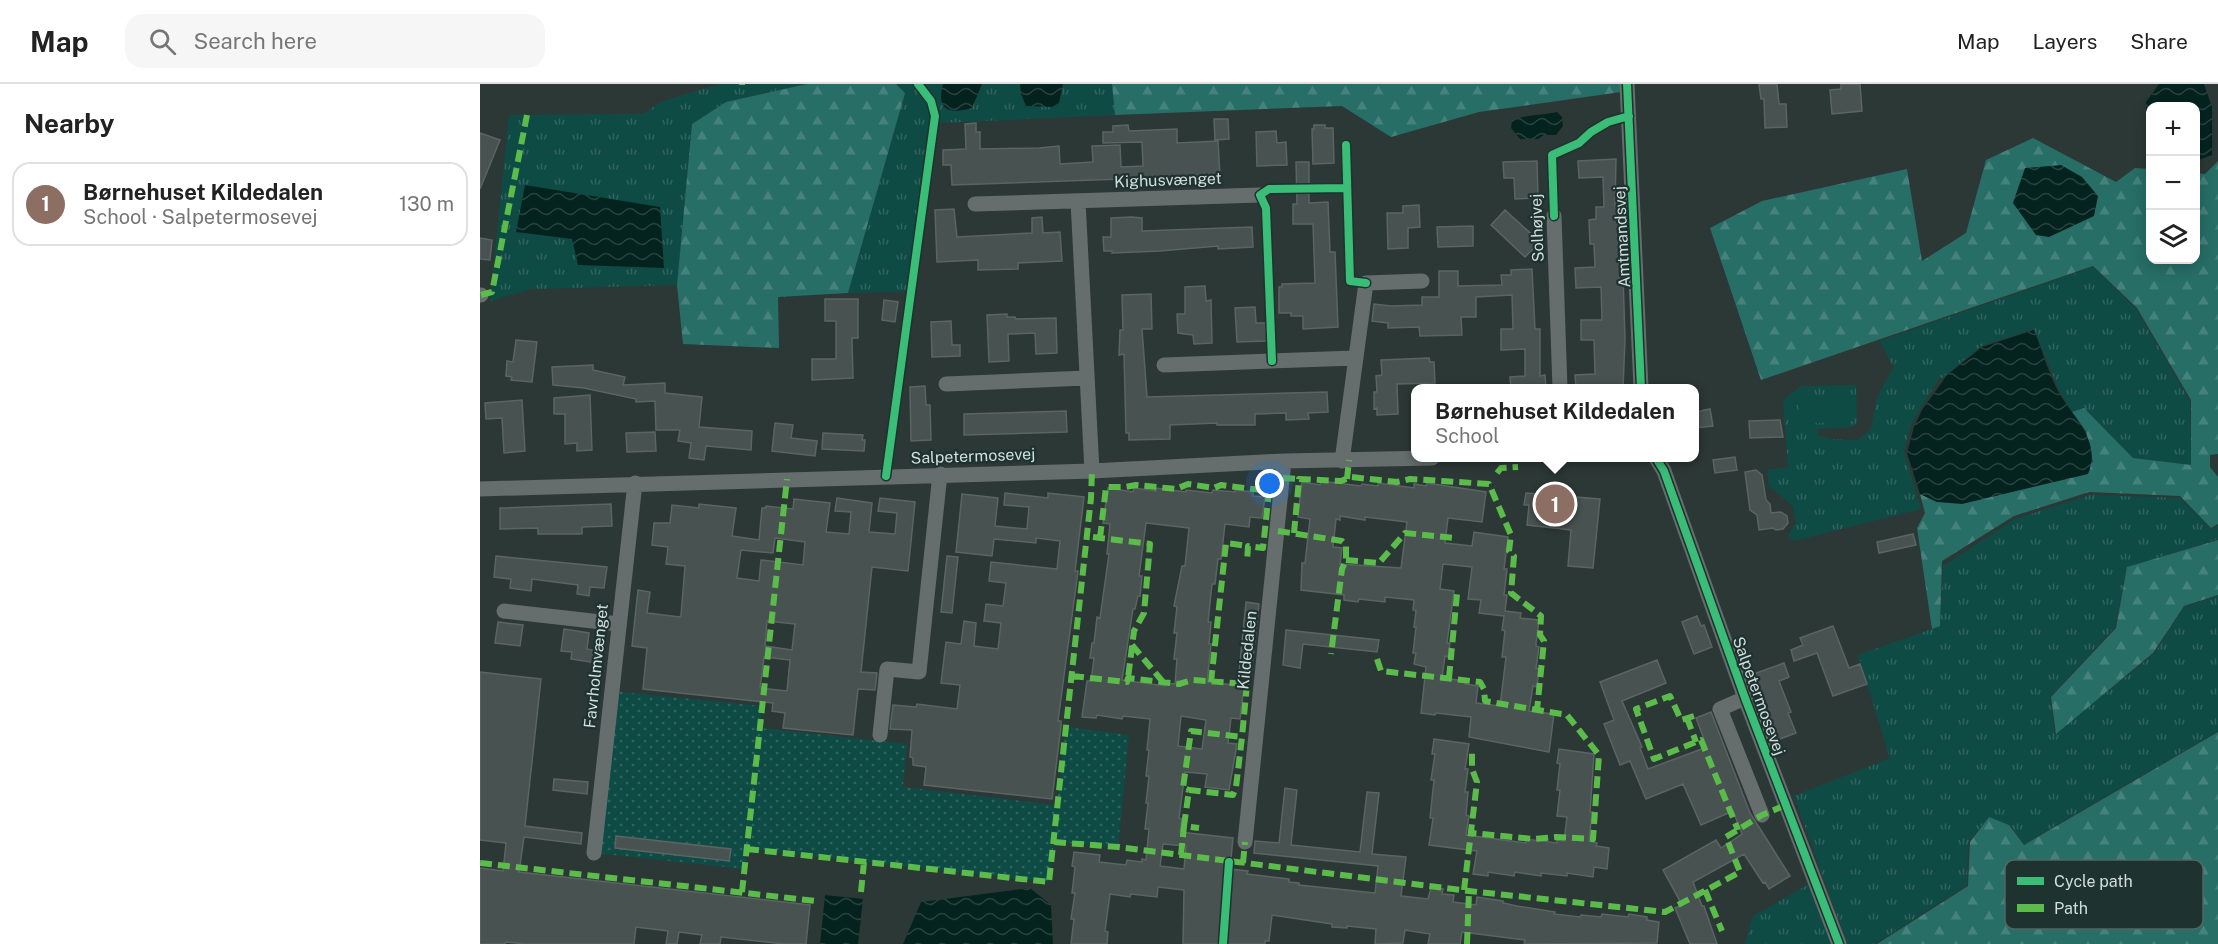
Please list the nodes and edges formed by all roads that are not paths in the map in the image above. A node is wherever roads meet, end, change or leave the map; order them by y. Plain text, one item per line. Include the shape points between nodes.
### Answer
1 (1628, 84) edge
2 (1260, 195) dead end
3 (1078, 201) junction
4 (975, 204) dead end
5 (1554, 216) dead end
6 (1422, 282) dead end
7 (1355, 357) junction
8 (1164, 365) dead end
9 (1086, 378) junction
10 (946, 384) dead end
11 (1560, 384) edge
12 (1641, 384) edge
13 (1411, 459) edge
14 (1284, 461) junction
15 (1342, 461) junction
16 (1658, 462) edge
17 (1092, 471) junction
18 (940, 474) junction
19 (635, 483) junction
20 (480, 489) edge
21 (504, 611) dead end
22 (619, 624) junction
23 (1745, 698) junction
24 (880, 735) dead end
25 (1762, 815) dead end
26 (1245, 842) dead end
27 (594, 853) dead end
28 (1839, 944) edge

1 - 12 street, Amtmandsvej
2 - 3 street, Kighusvænget
3 - 4 street, Kighusvænget
3 - 9 street
5 - 11 street, Solhøjvej
6 - 7 street via 1366,283
7 - 8 street
7 - 15 street
9 - 10 street
9 - 17 street
13 - 15 street, Salpetermosevej
14 - 15 street, Salpetermosevej
14 - 17 street, Salpetermosevej
14 - 26 street, Kildedalen
16 - 23 street, Salpetermosevej
17 - 18 street, Salpetermosevej
18 - 19 street, Salpetermosevej
18 - 24 street via 919,672 887,669
19 - 20 street, Salpetermosevej
19 - 22 street, Favrholmvænget
21 - 22 street
22 - 27 street, Favrholmvænget
23 - 25 street via 1720,709
23 - 28 street, Salpetermosevej

